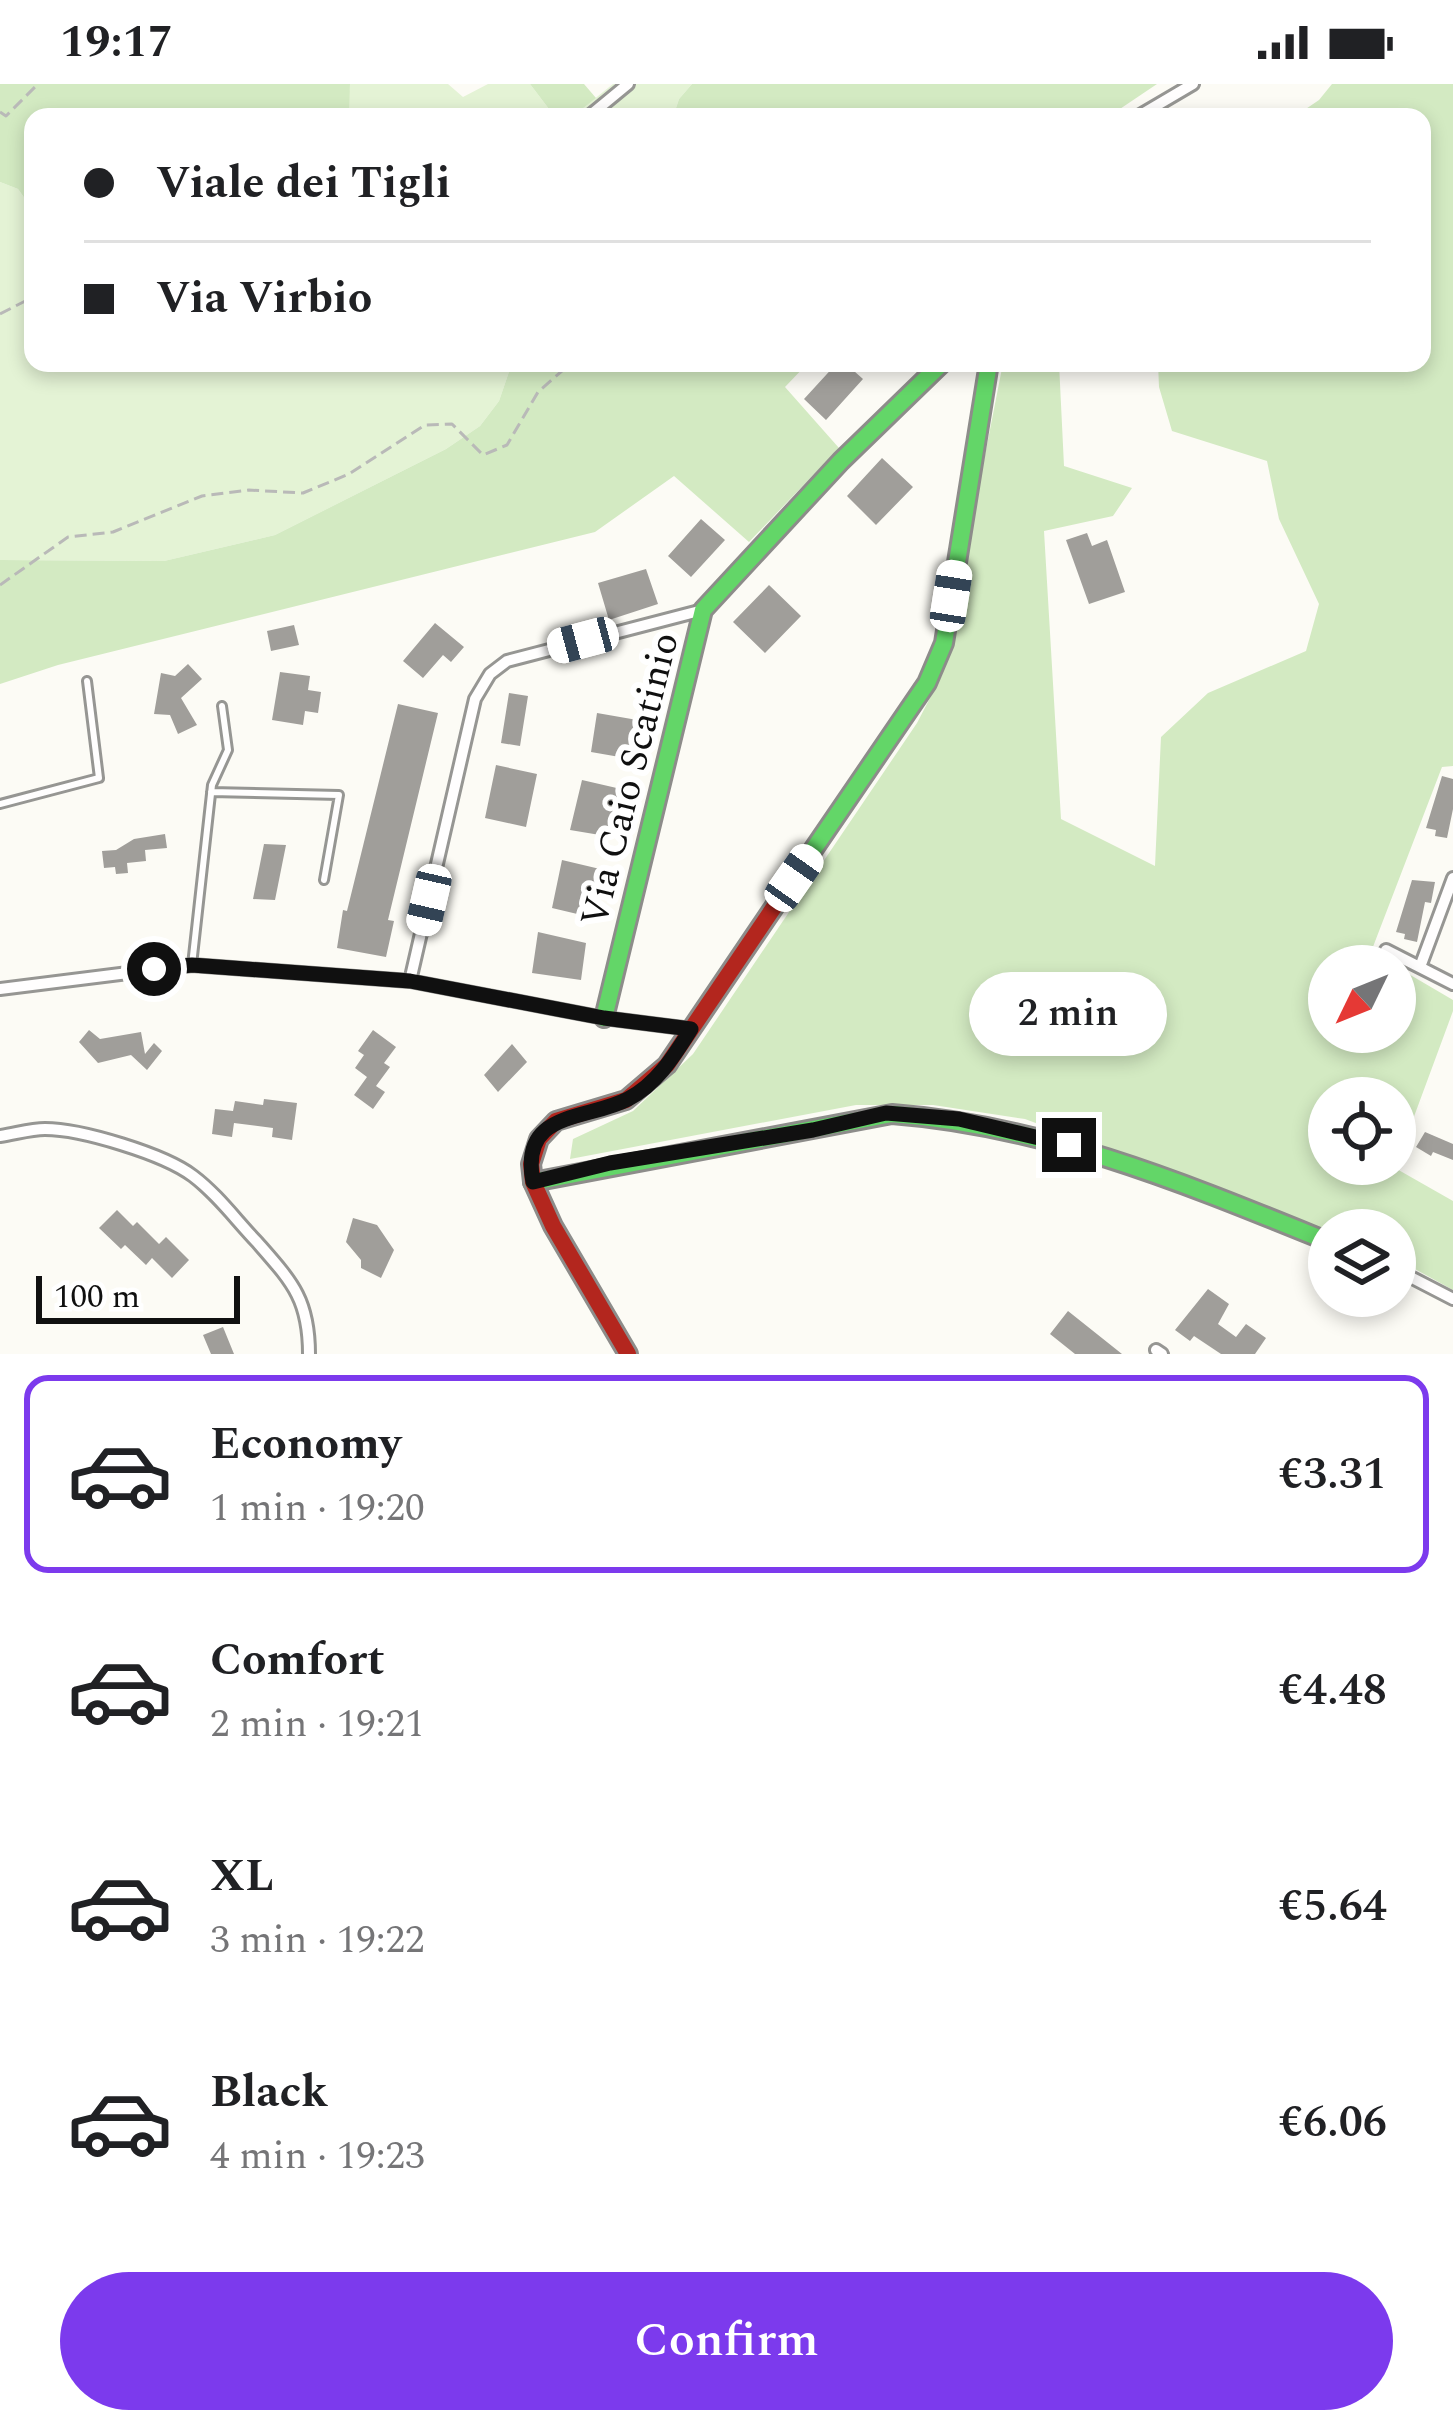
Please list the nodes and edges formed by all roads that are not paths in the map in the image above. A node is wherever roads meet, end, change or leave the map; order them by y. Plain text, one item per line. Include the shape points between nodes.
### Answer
1 (628, 84) edge
2 (1193, 84) edge
3 (599, 108) edge
4 (1152, 108) edge
5 (933, 372) edge
6 (988, 372) edge
7 (703, 610) junction
8 (87, 681) dead end
9 (222, 706) dead end
10 (211, 792) junction
11 (0, 804) edge
12 (1453, 878) edge
13 (324, 880) dead end
14 (192, 965) junction
15 (1416, 966) edge
16 (1420, 968) junction
17 (410, 981) junction
18 (1453, 984) edge
19 (0, 989) edge
20 (604, 1018) junction
21 (691, 1029) junction
22 (0, 1136) edge
23 (533, 1182) junction
24 (1308, 1234) edge
25 (1416, 1280) edge
26 (1453, 1298) edge
27 (309, 1354) edge
28 (628, 1354) edge

1 - 3 street
2 - 4 street
5 - 7 street, Via Caio Scatinio
6 - 21 street via 940,659
7 - 17 street via 513,659 486,679
7 - 20 street, Via Caio Scatinio
8 - 11 lane via 98,778
9 - 10 lane via 229,750
10 - 13 lane via 339,795
10 - 14 lane
12 - 16 street
14 - 17 street
14 - 19 street
15 - 16 street
16 - 18 street
17 - 20 street
20 - 21 street
21 - 23 street via 643,1090 546,1130 532,1156
22 - 27 street via 57,1130 184,1169 295,1289 307,1313
23 - 24 street via 886,1113 959,1119 1105,1153
23 - 28 street
25 - 26 street

